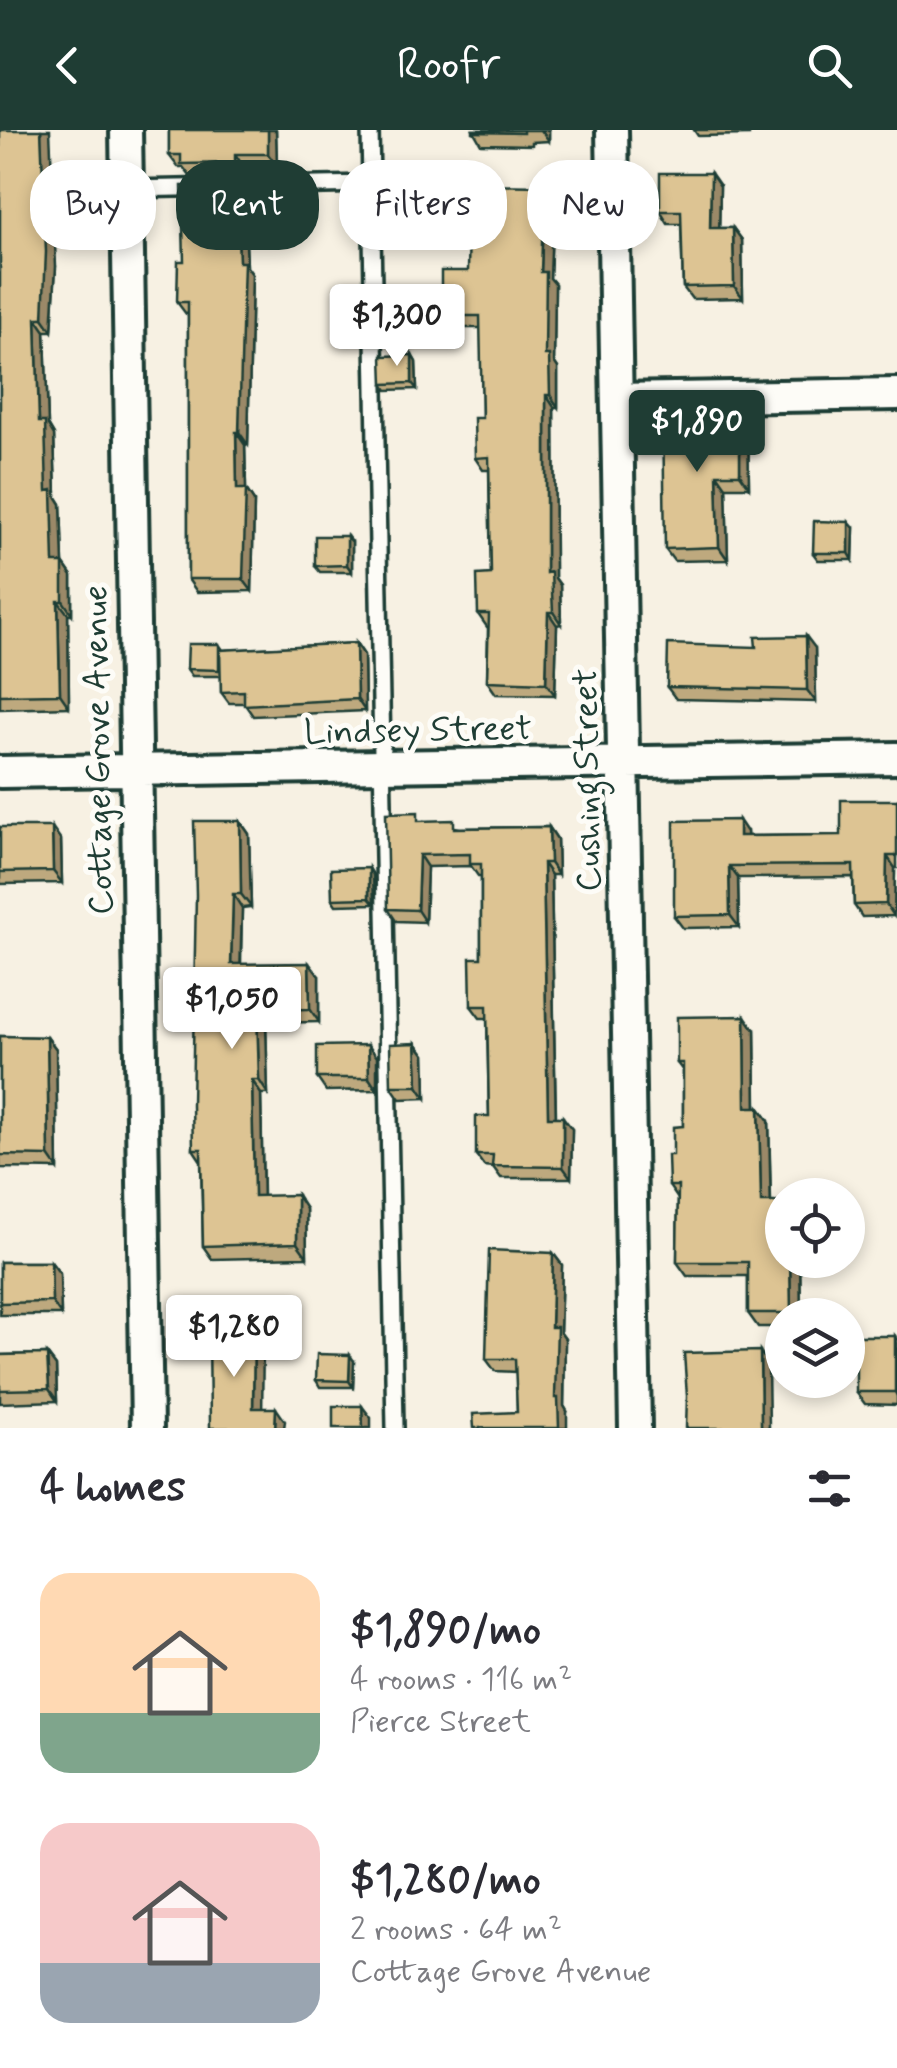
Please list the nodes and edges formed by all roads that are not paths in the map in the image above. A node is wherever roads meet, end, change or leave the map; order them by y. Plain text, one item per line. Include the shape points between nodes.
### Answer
1 (126, 130) edge
2 (370, 130) edge
3 (612, 130) edge
4 (127, 160) edge
5 (371, 160) edge
6 (339, 185) edge
7 (156, 188) edge
8 (128, 250) edge
9 (372, 250) edge
10 (897, 394) edge
11 (617, 399) junction
12 (897, 758) edge
13 (623, 764) junction
14 (381, 766) junction
15 (134, 770) junction
16 (0, 772) edge
17 (148, 1428) edge
18 (395, 1428) edge
19 (635, 1428) edge

1 - 4 street, Cottage Grove Avenue
2 - 5 lane
3 - 11 street, Cushing Street
6 - 7 lane
8 - 15 street, Cottage Grove Avenue
9 - 14 lane
10 - 11 street
11 - 13 street, Cushing Street
12 - 13 street, Lindsey Street
13 - 14 street, Lindsey Street
13 - 19 street, Cushing Street
14 - 15 street, Lindsey Street
14 - 18 lane
15 - 16 street, Lindsey Street
15 - 17 street, Cottage Grove Avenue

